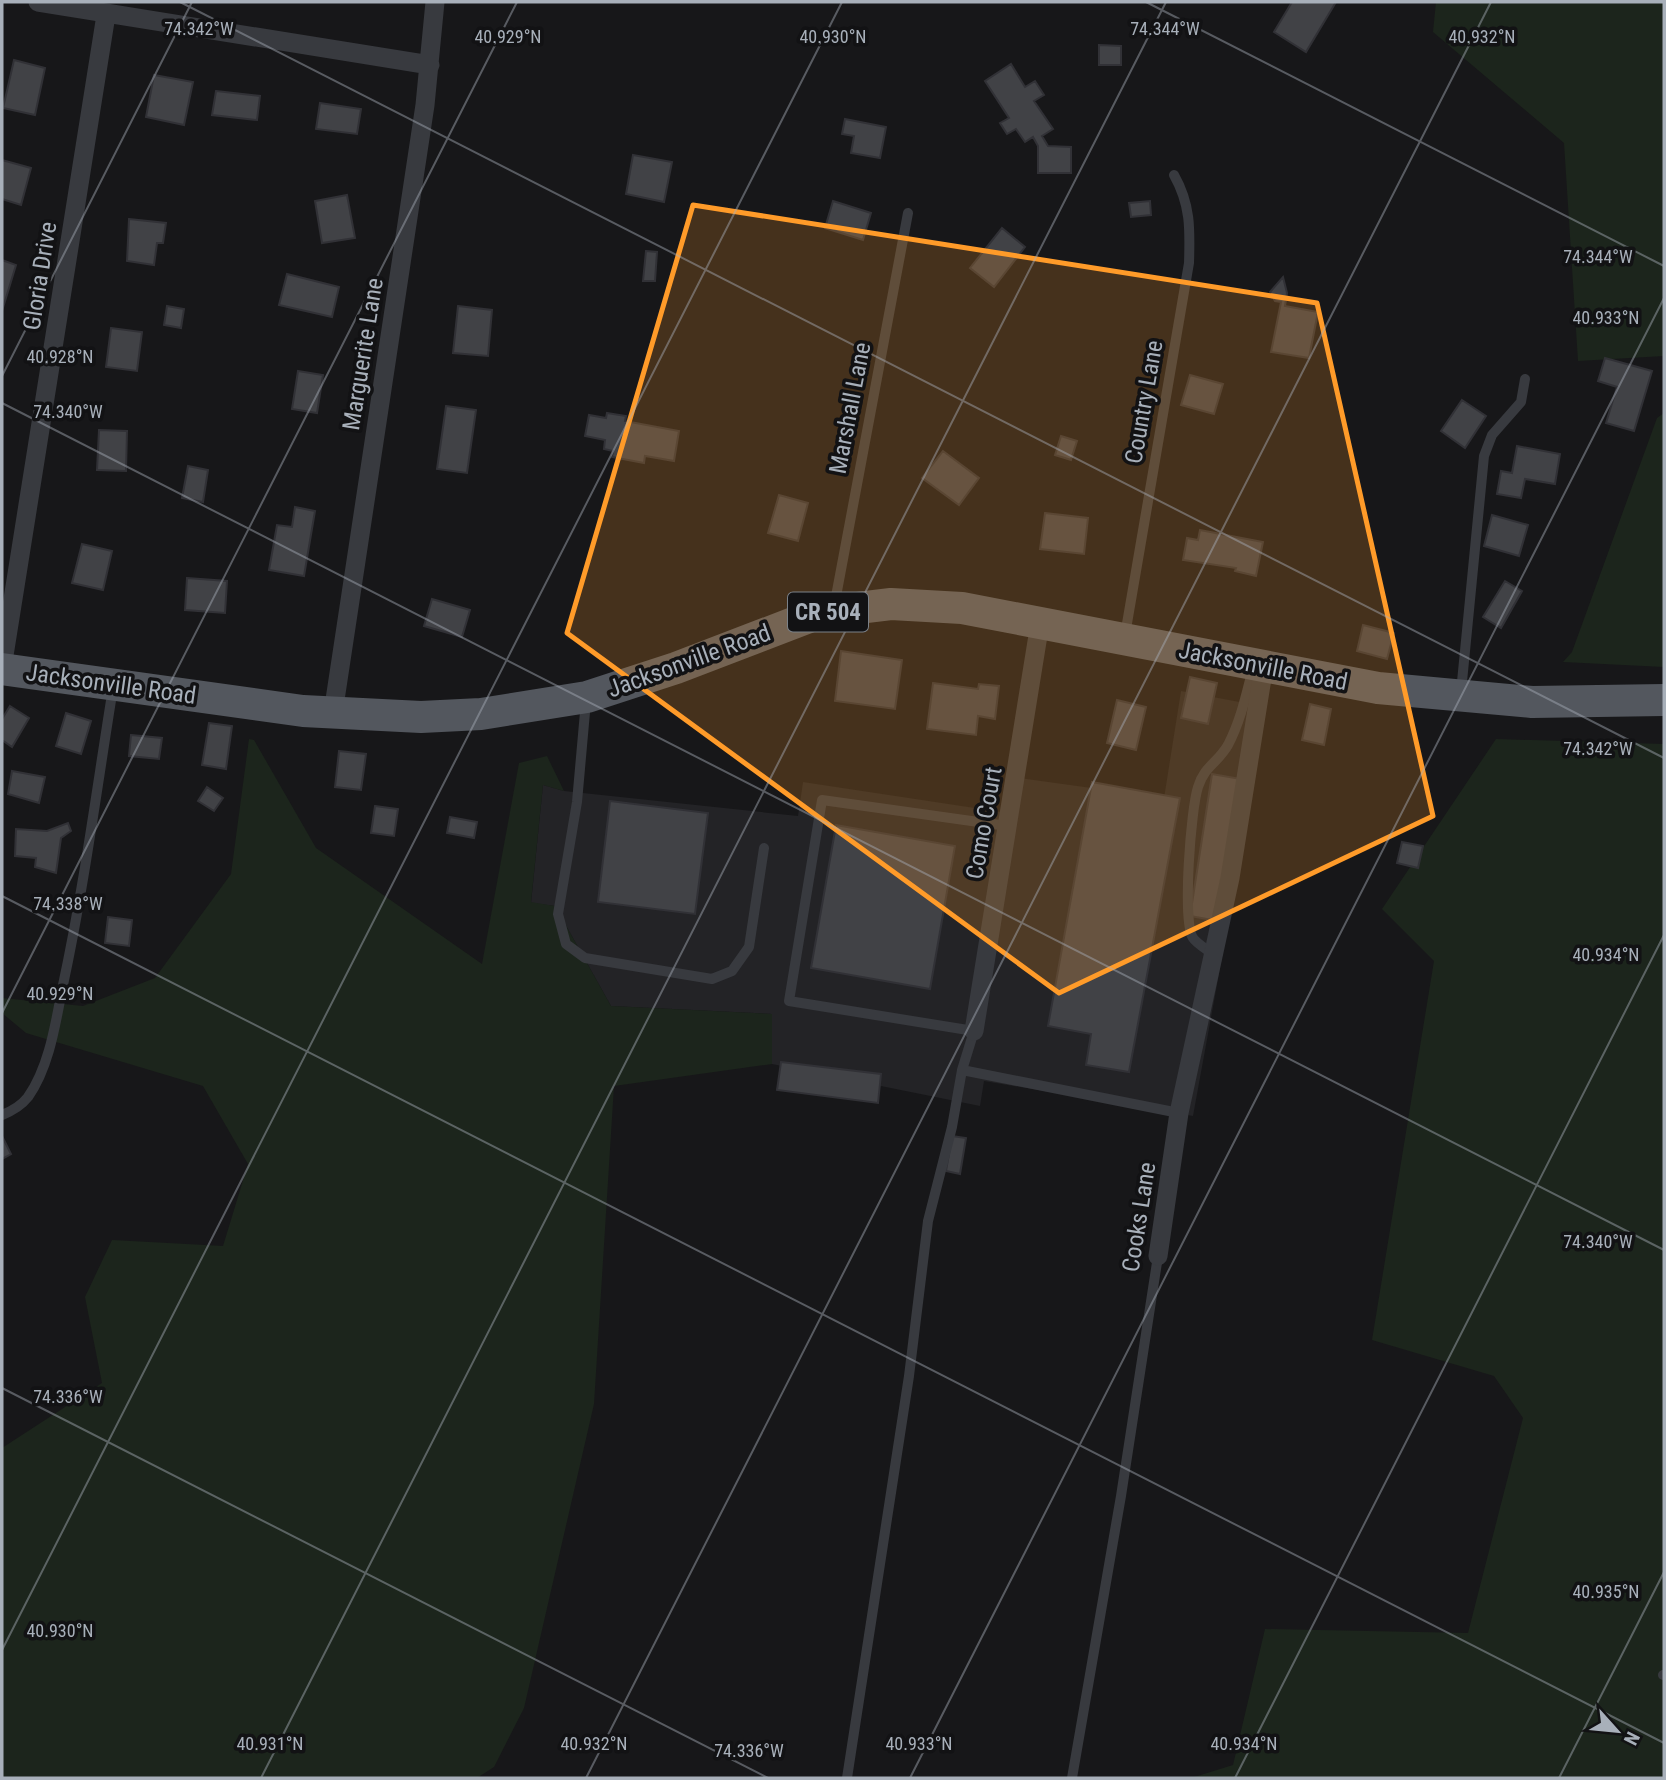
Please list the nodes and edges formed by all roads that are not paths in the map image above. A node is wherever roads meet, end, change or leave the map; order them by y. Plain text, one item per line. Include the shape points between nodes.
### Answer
1 (38, 2) edge
2 (435, 2) edge
3 (106, 15) junction
4 (430, 65) junction
5 (1174, 175) dead end
6 (908, 213) dead end
7 (1525, 379) dead end
8 (833, 611) junction
9 (1040, 623) junction
10 (1125, 639) junction
11 (1259, 665) junction
12 (2, 668) edge
13 (114, 684) junction
14 (1461, 696) junction
15 (587, 697) junction
16 (1664, 700) edge
17 (333, 713) junction
18 (1008, 827) junction
19 (764, 848) dead end
20 (1214, 956) junction
21 (974, 1031) junction
22 (962, 1070) junction
23 (1179, 1113) junction
24 (2, 1115) edge
25 (1158, 1256) joint
26 (847, 1778) edge
27 (1072, 1778) edge

1 - 3 street
2 - 4 street, Marguerite Lane
3 - 4 street
3 - 12 street, Gloria Drive
4 - 17 street, Marguerite Lane
5 - 10 lane, Country Lane via 1187,197 1189,264
6 - 8 lane, Marshall Lane
7 - 14 lane via 1521,402 1492,435 1485,456
8 - 9 main road, Jacksonville Road / CR 504 via 926,604
8 - 15 main road, Jacksonville Road / CR 504
9 - 10 main road, Jacksonville Road / CR 504
9 - 18 street, Como Court
10 - 11 main road, Jacksonville Road / CR 504
11 - 14 main road, Jacksonville Road / CR 504 via 1378,688
11 - 20 street, Cooks Lane
11 - 20 lane via 1241,716 1219,759 1206,766 1196,790 1189,922 1193,938
12 - 13 main road, Jacksonville Road / CR 504
13 - 17 main road, Jacksonville Road / CR 504
13 - 24 lane via 55,1022 28,1096
14 - 16 main road, Jacksonville Road / CR 504 via 1532,702
15 - 17 main road, Jacksonville Road / CR 504 via 481,714 421,718
15 - 19 lane via 577,802 558,914 566,944 585,958 712,979 732,971 749,947
18 - 21 street, Como Court
18 - 21 lane via 822,800 789,1001
20 - 23 street, Cooks Lane
21 - 22 lane
22 - 23 lane
22 - 26 lane via 928,1221 909,1376
23 - 25 street, Cooks Lane
25 - 27 lane, Cooks Lane

